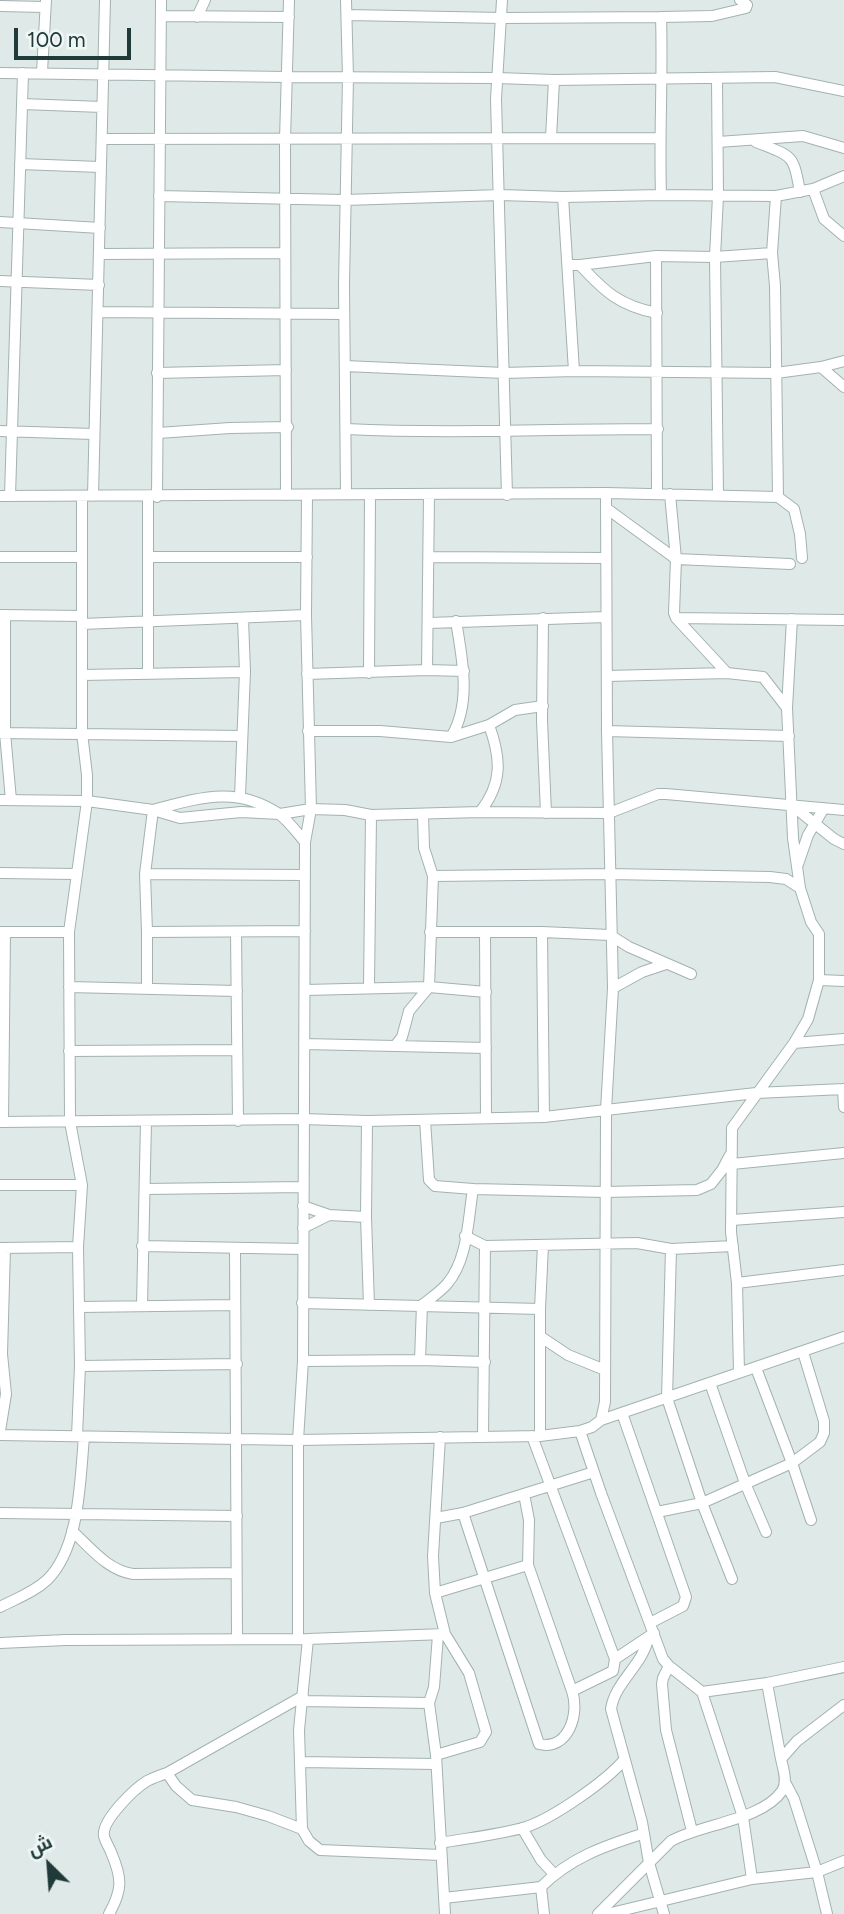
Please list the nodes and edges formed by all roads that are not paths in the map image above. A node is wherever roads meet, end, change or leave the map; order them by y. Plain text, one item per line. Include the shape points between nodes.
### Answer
1 (105, 0) edge
2 (161, 0) edge
3 (205, 0) edge
4 (289, 0) edge
5 (346, 0) edge
6 (502, 0) edge
7 (740, 0) edge
8 (45, 3) edge
9 (0, 6) edge
10 (347, 15) junction
11 (161, 16) junction
12 (197, 17) junction
13 (289, 17) junction
14 (661, 17) junction
15 (502, 18) junction
16 (42, 72) junction
17 (0, 73) edge
18 (23, 73) junction
19 (102, 74) junction
20 (159, 75) junction
21 (348, 77) junction
22 (287, 78) junction
23 (497, 78) junction
24 (663, 78) junction
25 (717, 79) junction
26 (554, 80) junction
27 (844, 91) edge
28 (22, 104) junction
29 (102, 107) junction
30 (497, 137) junction
31 (159, 138) junction
32 (551, 138) junction
33 (659, 138) junction
34 (102, 139) junction
35 (346, 139) junction
36 (285, 140) junction
37 (752, 141) junction
38 (718, 142) junction
39 (844, 148) edge
40 (20, 164) junction
41 (100, 167) junction
42 (844, 176) edge
43 (813, 189) junction
44 (800, 192) junction
45 (159, 195) junction
46 (500, 195) junction
47 (661, 195) junction
48 (718, 196) junction
49 (776, 196) junction
50 (563, 197) junction
51 (287, 198) junction
52 (345, 200) junction
53 (0, 222) edge
54 (18, 223) junction
55 (100, 228) junction
56 (844, 236) edge
57 (285, 253) junction
58 (772, 253) junction
59 (100, 254) junction
60 (158, 255) junction
61 (656, 257) junction
62 (715, 257) junction
63 (574, 265) junction
64 (0, 281) edge
65 (17, 282) junction
66 (99, 285) junction
67 (98, 312) junction
68 (158, 312) junction
69 (657, 313) junction
70 (286, 314) junction
71 (344, 314) junction
72 (844, 361) edge
73 (345, 366) junction
74 (821, 368) junction
75 (286, 370) junction
76 (574, 371) junction
77 (658, 371) junction
78 (718, 372) junction
79 (157, 373) junction
80 (504, 373) junction
81 (776, 373) junction
82 (844, 387) edge
83 (288, 427) junction
84 (346, 429) junction
85 (658, 429) junction
86 (506, 430) junction
87 (0, 431) edge
88 (12, 431) junction
89 (158, 433) junction
90 (93, 434) junction
91 (346, 494) junction
92 (429, 494) junction
93 (606, 494) junction
94 (657, 494) junction
95 (670, 494) junction
96 (718, 494) junction
97 (286, 495) junction
98 (307, 495) junction
99 (370, 495) junction
100 (507, 495) junction
101 (5, 496) edge
102 (87, 496) junction
103 (153, 497) junction
104 (778, 497) junction
105 (606, 508) junction
106 (0, 557) edge
107 (82, 557) junction
108 (148, 557) junction
109 (307, 557) junction
110 (430, 557) junction
111 (606, 558) junction
112 (802, 558) dead end
113 (676, 559) junction
114 (790, 564) dead end
115 (3, 615) edge
116 (306, 615) junction
117 (606, 617) junction
118 (543, 618) junction
119 (676, 618) junction
120 (243, 619) junction
121 (792, 619) junction
122 (82, 620) junction
123 (844, 620) edge
124 (456, 621) junction
125 (148, 622) junction
126 (429, 623) junction
127 (428, 670) junction
128 (464, 671) junction
129 (245, 672) junction
130 (369, 673) junction
131 (727, 673) junction
132 (148, 674) junction
133 (307, 674) junction
134 (3, 675) edge
135 (82, 675) junction
136 (607, 676) junction
137 (543, 706) junction
138 (787, 708) junction
139 (489, 725) junction
140 (607, 731) junction
141 (308, 732) junction
142 (3, 733) edge
143 (82, 733) junction
144 (242, 736) junction
145 (789, 736) junction
146 (451, 737) junction
147 (240, 796) junction
148 (5, 800) edge
149 (87, 801) junction
150 (793, 806) junction
151 (824, 808) junction
152 (842, 808) edge
153 (311, 809) junction
154 (153, 810) junction
155 (480, 812) junction
156 (546, 813) junction
157 (609, 813) junction
158 (280, 814) junction
159 (423, 814) junction
160 (371, 815) junction
161 (815, 823) junction
162 (305, 842) junction
163 (844, 844) edge
164 (797, 866) junction
165 (0, 873) edge
166 (76, 874) junction
167 (145, 874) junction
168 (610, 874) junction
169 (305, 875) junction
170 (433, 876) junction
171 (800, 888) junction
172 (305, 931) junction
173 (2, 932) edge
174 (69, 932) junction
175 (146, 932) junction
176 (236, 932) junction
177 (430, 932) junction
178 (485, 932) junction
179 (542, 932) junction
180 (610, 935) junction
181 (666, 964) junction
182 (691, 974) dead end
183 (819, 980) junction
184 (844, 981) edge
185 (69, 987) junction
186 (369, 987) junction
187 (429, 987) junction
188 (147, 988) junction
189 (613, 988) junction
190 (305, 990) junction
191 (2, 991) edge
192 (237, 992) junction
193 (486, 992) junction
194 (844, 1039) edge
195 (304, 1044) junction
196 (794, 1044) junction
197 (395, 1046) junction
198 (486, 1048) junction
199 (1, 1049) edge
200 (237, 1050) junction
201 (69, 1051) junction
202 (843, 1089) edge
203 (756, 1093) junction
204 (844, 1107) edge
205 (606, 1110) junction
206 (544, 1117) junction
207 (486, 1118) junction
208 (302, 1119) junction
209 (425, 1119) junction
210 (238, 1121) junction
211 (367, 1121) junction
212 (1, 1122) edge
213 (70, 1122) junction
214 (146, 1122) junction
215 (844, 1153) edge
216 (731, 1159) junction
217 (0, 1185) edge
218 (82, 1185) junction
219 (303, 1187) junction
220 (145, 1189) junction
221 (473, 1189) junction
222 (605, 1192) junction
223 (303, 1206) junction
224 (844, 1212) edge
225 (329, 1215) junction
226 (366, 1217) junction
227 (732, 1220) junction
228 (303, 1228) junction
229 (465, 1236) junction
230 (607, 1243) junction
231 (543, 1245) junction
232 (733, 1245) junction
233 (485, 1246) junction
234 (78, 1247) junction
235 (142, 1247) junction
236 (3, 1248) edge
237 (670, 1249) junction
238 (235, 1250) junction
239 (302, 1250) junction
240 (844, 1270) edge
241 (737, 1283) junction
242 (1, 1303) edge
243 (302, 1303) junction
244 (142, 1305) junction
245 (235, 1305) junction
246 (369, 1305) junction
247 (422, 1305) junction
248 (80, 1307) junction
249 (485, 1307) junction
250 (540, 1309) junction
251 (541, 1337) junction
252 (844, 1337) edge
253 (803, 1352) junction
254 (420, 1360) junction
255 (303, 1361) junction
256 (485, 1362) junction
257 (1, 1363) edge
258 (237, 1364) junction
259 (80, 1366) junction
260 (756, 1368) junction
261 (605, 1370) junction
262 (739, 1373) junction
263 (710, 1383) junction
264 (667, 1398) junction
265 (622, 1413) junction
266 (601, 1420) junction
267 (580, 1431) junction
268 (0, 1433) edge
269 (483, 1436) junction
270 (536, 1436) junction
271 (80, 1437) junction
272 (440, 1437) junction
273 (237, 1438) junction
274 (298, 1440) junction
275 (792, 1463) junction
276 (594, 1472) junction
277 (745, 1483) junction
278 (550, 1485) junction
279 (524, 1494) junction
280 (702, 1503) junction
281 (657, 1512) junction
282 (0, 1513) edge
283 (77, 1513) junction
284 (463, 1513) junction
285 (237, 1516) junction
286 (436, 1518) junction
287 (811, 1520) dead end
288 (72, 1531) junction
289 (766, 1532) dead end
290 (528, 1565) junction
291 (236, 1573) junction
292 (485, 1579) junction
293 (732, 1579) dead end
294 (435, 1593) junction
295 (0, 1607) edge
296 (650, 1631) junction
297 (442, 1634) junction
298 (237, 1639) junction
299 (303, 1639) junction
300 (0, 1643) edge
301 (615, 1659) junction
302 (669, 1667) junction
303 (844, 1667) edge
304 (767, 1684) junction
305 (572, 1691) junction
306 (702, 1692) junction
307 (303, 1699) junction
308 (429, 1703) junction
309 (844, 1704) edge
310 (436, 1759) junction
311 (781, 1759) junction
312 (624, 1760) junction
313 (300, 1762) junction
314 (167, 1773) junction
315 (785, 1782) junction
316 (743, 1817) junction
317 (522, 1828) junction
318 (302, 1829) junction
319 (692, 1831) junction
320 (642, 1834) junction
321 (440, 1843) junction
322 (441, 1855) junction
323 (844, 1861) edge
324 (649, 1863) junction
325 (817, 1872) junction
326 (554, 1874) junction
327 (752, 1880) junction
328 (541, 1887) junction
329 (444, 1898) junction
330 (660, 1900) junction
331 (108, 1914) edge
332 (445, 1914) edge
333 (544, 1914) edge
334 (598, 1914) edge
335 (607, 1914) edge
336 (664, 1914) edge
337 (827, 1914) edge

1 - 19 street
2 - 11 street
3 - 12 street
4 - 13 street
5 - 10 street
6 - 15 street
7 - 14 street via 746,8 712,16
8 - 9 street
8 - 16 street
10 - 15 street
10 - 21 street
11 - 12 street
11 - 20 street
12 - 13 street
13 - 22 street
14 - 15 street
14 - 24 street
15 - 23 street
16 - 18 street
16 - 19 street
17 - 18 street
18 - 28 street
19 - 20 street
19 - 29 street
20 - 22 street
20 - 31 street
21 - 22 street
21 - 23 street
21 - 35 street
22 - 36 street
23 - 26 street
23 - 30 street
24 - 25 street
24 - 26 street
24 - 33 street
25 - 27 street via 775,77
25 - 38 street
26 - 32 street
28 - 29 street
28 - 40 street
29 - 34 street
30 - 32 street
30 - 35 street
30 - 46 street
31 - 34 street
31 - 36 street
31 - 45 street
32 - 33 street
33 - 47 street
34 - 41 street
35 - 36 street
35 - 52 street
36 - 51 street
37 - 38 street
37 - 39 street via 803,136
37 - 44 street via 788,155 795,164
38 - 48 street
40 - 41 street
40 - 54 street
41 - 55 street
42 - 43 street
43 - 44 street
43 - 56 street via 824,219
44 - 49 street
45 - 51 street
45 - 60 street
46 - 50 street
46 - 52 street
46 - 80 street
47 - 48 street
47 - 50 street
48 - 49 street
48 - 62 street
49 - 58 street
50 - 63 street
51 - 52 street
51 - 57 street
52 - 71 street
53 - 54 street
54 - 55 street
54 - 65 street
55 - 59 street
57 - 60 street
57 - 70 street
58 - 62 street
58 - 81 street
59 - 60 street
59 - 66 street
60 - 68 street
61 - 62 street
61 - 63 street
61 - 69 street
62 - 78 street
63 - 69 street via 618,301
63 - 76 street
64 - 65 street
65 - 66 street
65 - 88 street
66 - 67 street
67 - 68 street
67 - 90 street
68 - 70 street
68 - 79 street
69 - 77 street
70 - 71 street
70 - 75 street
71 - 73 street
72 - 74 street
73 - 80 street
73 - 84 street
74 - 81 street
74 - 82 street
75 - 79 street
75 - 83 street
76 - 77 street
76 - 80 street
77 - 78 street
77 - 85 street
78 - 81 street
78 - 96 street
79 - 89 street
80 - 86 street
81 - 104 street
83 - 89 street
83 - 97 street
84 - 86 street via 425,433
84 - 91 street
85 - 86 street
85 - 94 street
86 - 100 street
87 - 88 street
88 - 90 street
88 - 101 street
89 - 103 street
90 - 102 street
91 - 98 street
91 - 99 street
92 - 99 street
92 - 100 street
92 - 110 street
93 - 94 street
93 - 100 street
93 - 105 street
94 - 95 street
95 - 96 street
95 - 113 street
96 - 104 street
97 - 98 street
97 - 103 street
98 - 109 street
99 - 130 street
101 - 102 street
102 - 103 street
102 - 107 street
103 - 108 street
104 - 112 street via 794,509
105 - 111 street
105 - 113 street
106 - 107 street
107 - 122 street
108 - 109 street
108 - 125 street
109 - 116 street
110 - 111 street
110 - 126 street
111 - 117 street
113 - 114 street
113 - 119 street
115 - 122 street
115 - 134 street
116 - 120 street
116 - 133 street
117 - 118 street
117 - 136 street
118 - 124 street
118 - 137 street
119 - 121 street
119 - 131 street
120 - 125 street
120 - 129 street
121 - 123 street
121 - 138 street
122 - 125 street
122 - 135 street
124 - 126 street
124 - 128 street
125 - 132 street
126 - 127 street
127 - 128 street
127 - 130 street
128 - 146 street via 461,716
129 - 132 street
129 - 144 street
130 - 133 street
131 - 136 street
131 - 138 street via 763,677
132 - 135 street
133 - 141 street
134 - 142 street
135 - 143 street
136 - 140 street
137 - 139 street via 515,710
137 - 156 street
138 - 145 street
139 - 146 street
139 - 155 street via 498,768 492,797
140 - 145 street
140 - 157 street
141 - 146 street via 380,731
141 - 153 street
142 - 143 street
142 - 148 street
143 - 144 street
143 - 149 street
144 - 147 street
145 - 150 street
147 - 154 street via 202,797
147 - 158 street
148 - 149 street
149 - 154 street
149 - 166 street
150 - 151 street
150 - 157 street via 658,794
150 - 161 street
150 - 164 street
151 - 152 street
151 - 161 street
153 - 158 street
153 - 160 street
153 - 162 street
154 - 158 street via 180,818 241,812
154 - 167 street
155 - 156 street
155 - 159 street
156 - 157 street
157 - 168 street
158 - 162 street
159 - 160 street
159 - 170 street via 424,849
160 - 186 street
161 - 163 street
161 - 164 street
162 - 169 street
164 - 171 street
165 - 166 street
166 - 174 street
167 - 169 street
167 - 175 street
168 - 170 street
168 - 171 street via 778,877
168 - 180 street
169 - 172 street
170 - 177 street
171 - 183 street via 819,934
172 - 176 street
172 - 190 street
173 - 174 street
173 - 191 street
174 - 185 street
175 - 176 street
175 - 188 street
176 - 192 street
177 - 178 street
177 - 187 street
178 - 179 street
178 - 193 street
179 - 180 street
179 - 206 street
180 - 181 street
180 - 189 street
181 - 182 street
181 - 189 street
183 - 184 street
183 - 196 street via 808,1019
185 - 188 street
185 - 201 street
186 - 187 street
186 - 190 street
187 - 193 street
187 - 197 street via 409,1011
188 - 192 street
189 - 205 street
190 - 195 street
191 - 199 street
192 - 200 street
193 - 198 street
194 - 196 street
195 - 197 street
195 - 208 street
196 - 203 street
197 - 198 street
198 - 207 street
199 - 212 street
200 - 201 street
200 - 210 street
201 - 213 street
202 - 203 street
202 - 204 street
203 - 205 street
203 - 216 street via 732,1128
205 - 206 street
205 - 222 street
206 - 207 street
207 - 209 street
208 - 210 street
208 - 211 street
208 - 219 street
209 - 211 street
209 - 221 street via 431,1184
210 - 214 street
211 - 226 street
212 - 213 street
213 - 214 street
213 - 218 street
214 - 220 street
215 - 216 street
216 - 222 street via 704,1189
216 - 227 street
217 - 218 street
218 - 234 street
219 - 220 street
219 - 223 street
220 - 235 street
221 - 222 street
221 - 229 street
222 - 230 street
223 - 225 street
223 - 228 street
224 - 227 street
225 - 226 street
225 - 228 street
226 - 246 street
227 - 232 street
228 - 239 street
229 - 233 street
229 - 247 street via 457,1270 440,1292
230 - 231 street
230 - 237 street
230 - 261 street
231 - 233 street
231 - 250 street
232 - 237 street
232 - 241 street
233 - 249 street
234 - 236 street
234 - 248 street
235 - 238 street
235 - 244 street
236 - 242 street
237 - 264 street
238 - 239 street
238 - 245 street
239 - 243 street
240 - 241 street
241 - 262 street
242 - 257 street
243 - 246 street
243 - 255 street
244 - 245 street
244 - 248 street
245 - 258 street
246 - 247 street
247 - 249 street
247 - 254 street
248 - 259 street
249 - 250 street
249 - 256 street
250 - 251 street
251 - 261 street via 568,1356
251 - 270 street
252 - 253 street
253 - 260 street
253 - 275 street via 824,1433 820,1442
254 - 255 street
254 - 256 street
255 - 274 street
256 - 269 street
257 - 268 street via 6,1394
258 - 259 street
258 - 273 street
259 - 271 street
260 - 262 street
260 - 275 street
261 - 266 street
262 - 263 street
263 - 264 street
263 - 277 street
264 - 265 street
264 - 280 street
265 - 266 street
265 - 281 street
266 - 267 street
267 - 270 street
267 - 276 street
268 - 271 street
269 - 270 street
269 - 272 street
270 - 278 street
271 - 273 street
271 - 283 street
272 - 274 street
272 - 286 street
273 - 274 street
273 - 285 street
274 - 299 street
275 - 277 street
275 - 287 street
276 - 278 street
276 - 296 street
277 - 280 street
277 - 289 street
278 - 279 street
278 - 301 street
279 - 284 street
279 - 290 street via 529,1520
280 - 281 street
280 - 293 street
281 - 296 street via 687,1597 683,1606
282 - 283 street
283 - 285 street
283 - 288 street
284 - 286 street
284 - 292 street
285 - 291 street
286 - 294 street
288 - 291 street via 120,1572
288 - 295 street via 47,1580
290 - 292 street
290 - 305 street
291 - 298 street
292 - 294 street
292 - 305 street via 542,1746 563,1739 569,1730 577,1705
294 - 297 street
296 - 301 street
296 - 302 street
296 - 312 street via 640,1660 611,1709
297 - 299 street
297 - 308 street
297 - 310 street via 468,1673 486,1732 480,1742
298 - 299 street
298 - 300 street
299 - 307 street
301 - 305 street via 613,1671
302 - 306 street
302 - 319 street via 662,1684 666,1730
303 - 304 street
304 - 306 street
304 - 311 street
306 - 316 street
307 - 308 street
307 - 313 street
307 - 314 street
308 - 310 street
309 - 311 street
310 - 313 street
310 - 321 street
311 - 315 street
312 - 317 street via 564,1807
312 - 320 street
313 - 318 street
314 - 318 street via 192,1800 236,1807
314 - 331 street via 147,1781 107,1821 103,1835 120,1881
315 - 316 street via 783,1791
315 - 325 street
316 - 319 street
316 - 327 street
317 - 321 street
317 - 326 street
318 - 322 street via 320,1850
319 - 324 street via 671,1841
320 - 324 street
320 - 326 street via 586,1854
321 - 322 street
322 - 329 street
323 - 325 street
324 - 330 street
324 - 334 street
325 - 327 street
325 - 337 street
326 - 328 street
327 - 330 street
328 - 329 street
328 - 333 street
329 - 332 street
330 - 335 street
330 - 336 street

